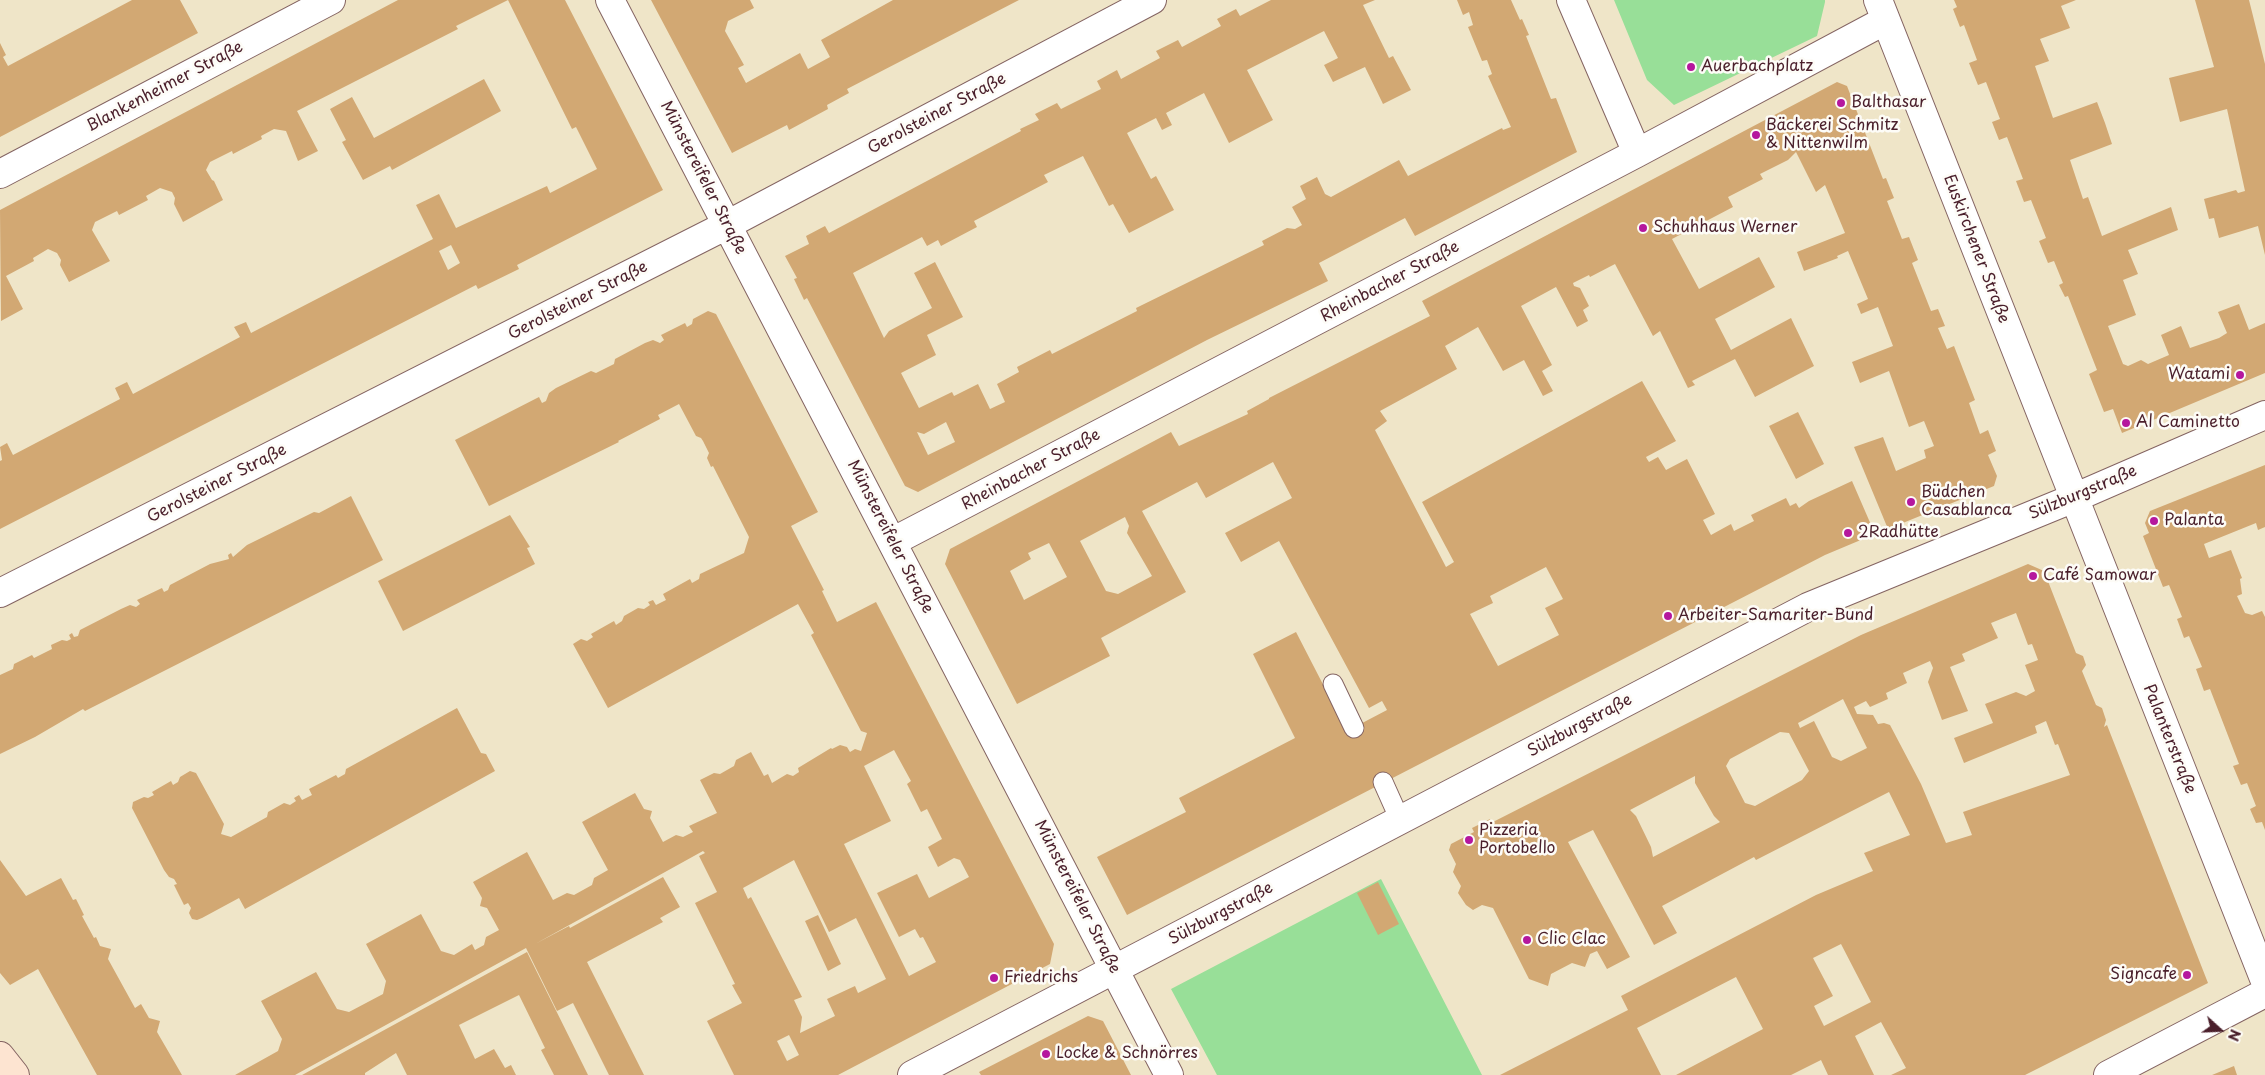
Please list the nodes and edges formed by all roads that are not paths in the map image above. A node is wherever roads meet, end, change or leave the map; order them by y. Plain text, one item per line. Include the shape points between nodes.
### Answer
1 (331, 0) edge
2 (610, 0) edge
3 (1152, 0) edge
4 (1571, 0) edge
5 (1882, 10) edge
6 (1637, 153) junction
7 (0, 174) edge
8 (727, 225) junction
9 (2265, 415) edge
10 (2074, 498) junction
11 (892, 542) junction
12 (0, 593) edge
13 (1333, 684) dead end
14 (1354, 728) dead end
15 (1383, 782) dead end
16 (1400, 820) junction
17 (1115, 970) junction
18 (2265, 981) edge
19 (2265, 993) edge
20 (0, 1056) edge
21 (14, 1075) edge
22 (912, 1075) edge
23 (1169, 1075) edge
24 (2108, 1075) edge

1 - 7 street, Blankenheimer Straße
2 - 8 street, Münstereifeler Straße
3 - 8 street, Gerolsteiner Straße
4 - 6 street
5 - 6 street, Rheinbacher Straße
5 - 10 street, Euskirchener Straße
6 - 11 street, Rheinbacher Straße
8 - 11 street, Münstereifeler Straße
8 - 12 street, Gerolsteiner Straße
9 - 10 street, Sülzburgstraße
10 - 16 street, Sülzburgstraße via 1808,607
10 - 18 street, Palanterstraße
11 - 17 street, Münstereifeler Straße
13 - 14 lane
15 - 16 lane
16 - 17 street, Sülzburgstraße
17 - 22 street, Sülzburgstraße
17 - 23 street, Münstereifeler Straße
19 - 24 street
20 - 21 street

